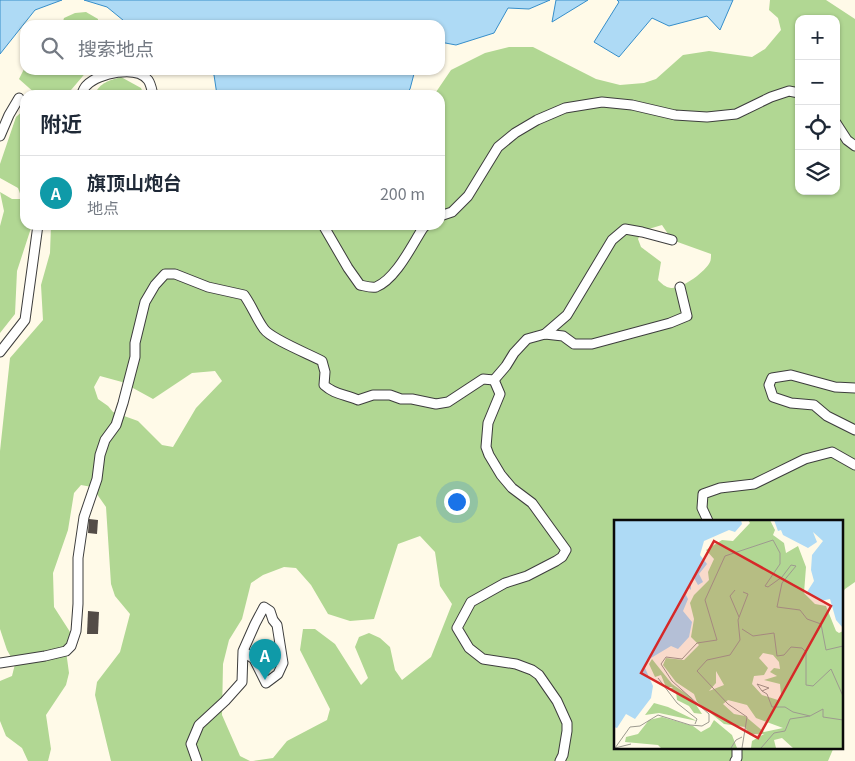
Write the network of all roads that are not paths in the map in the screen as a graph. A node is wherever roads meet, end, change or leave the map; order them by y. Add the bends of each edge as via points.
1 (106, 75) edge
2 (142, 75) edge
3 (84, 90) edge
4 (152, 90) edge
5 (795, 93) edge
6 (19, 98) dead end
7 (840, 129) edge
8 (0, 136) edge
9 (855, 146) edge
10 (445, 214) edge
11 (37, 230) edge
12 (326, 230) edge
13 (422, 230) edge
14 (672, 240) dead end
15 (680, 287) dead end
16 (545, 334) junction
17 (0, 352) edge
18 (494, 380) junction
19 (855, 388) edge
20 (855, 430) edge
21 (855, 465) edge
22 (708, 520) edge
23 (243, 651) junction
24 (0, 663) edge
25 (737, 748) edge
26 (196, 761) edge
27 (560, 761) edge
28 (735, 761) edge

1 - 3 street via 86,85
2 - 4 street via 149,81
5 - 10 street via 771,97 736,114 707,117 675,115 602,102 565,108 522,128 498,147 468,196 452,212
6 - 8 street
7 - 9 street
11 - 17 street via 24,320
12 - 13 street via 360,285 374,288 401,264
14 - 16 street via 625,229 612,240 567,315
15 - 16 street via 687,316 670,323 592,344 574,344 563,336
16 - 18 street via 527,339
18 - 24 street via 483,379 448,402 436,404 390,395 358,400 332,392 324,385 322,361 265,331 244,295 208,287 175,274 165,274 145,302 125,395 116,425 105,440 84,518 78,558 76,631 71,646 66,651 46,656
18 - 27 street via 500,394 488,423 486,447 489,455 501,476 532,503 566,550 556,561 471,602 457,628 468,648 482,659 516,664 539,676 558,701 567,723
19 - 20 street via 835,387 791,375 772,378 769,385 773,397 814,405 827,416
21 - 22 street via 832,452 805,460 754,484 720,488 703,494 702,508
23 - 23 street via 255,624 264,607 270,611 277,625 283,663 278,674 266,683 254,659
23 - 26 street via 242,682 199,725 191,744
25 - 28 street

